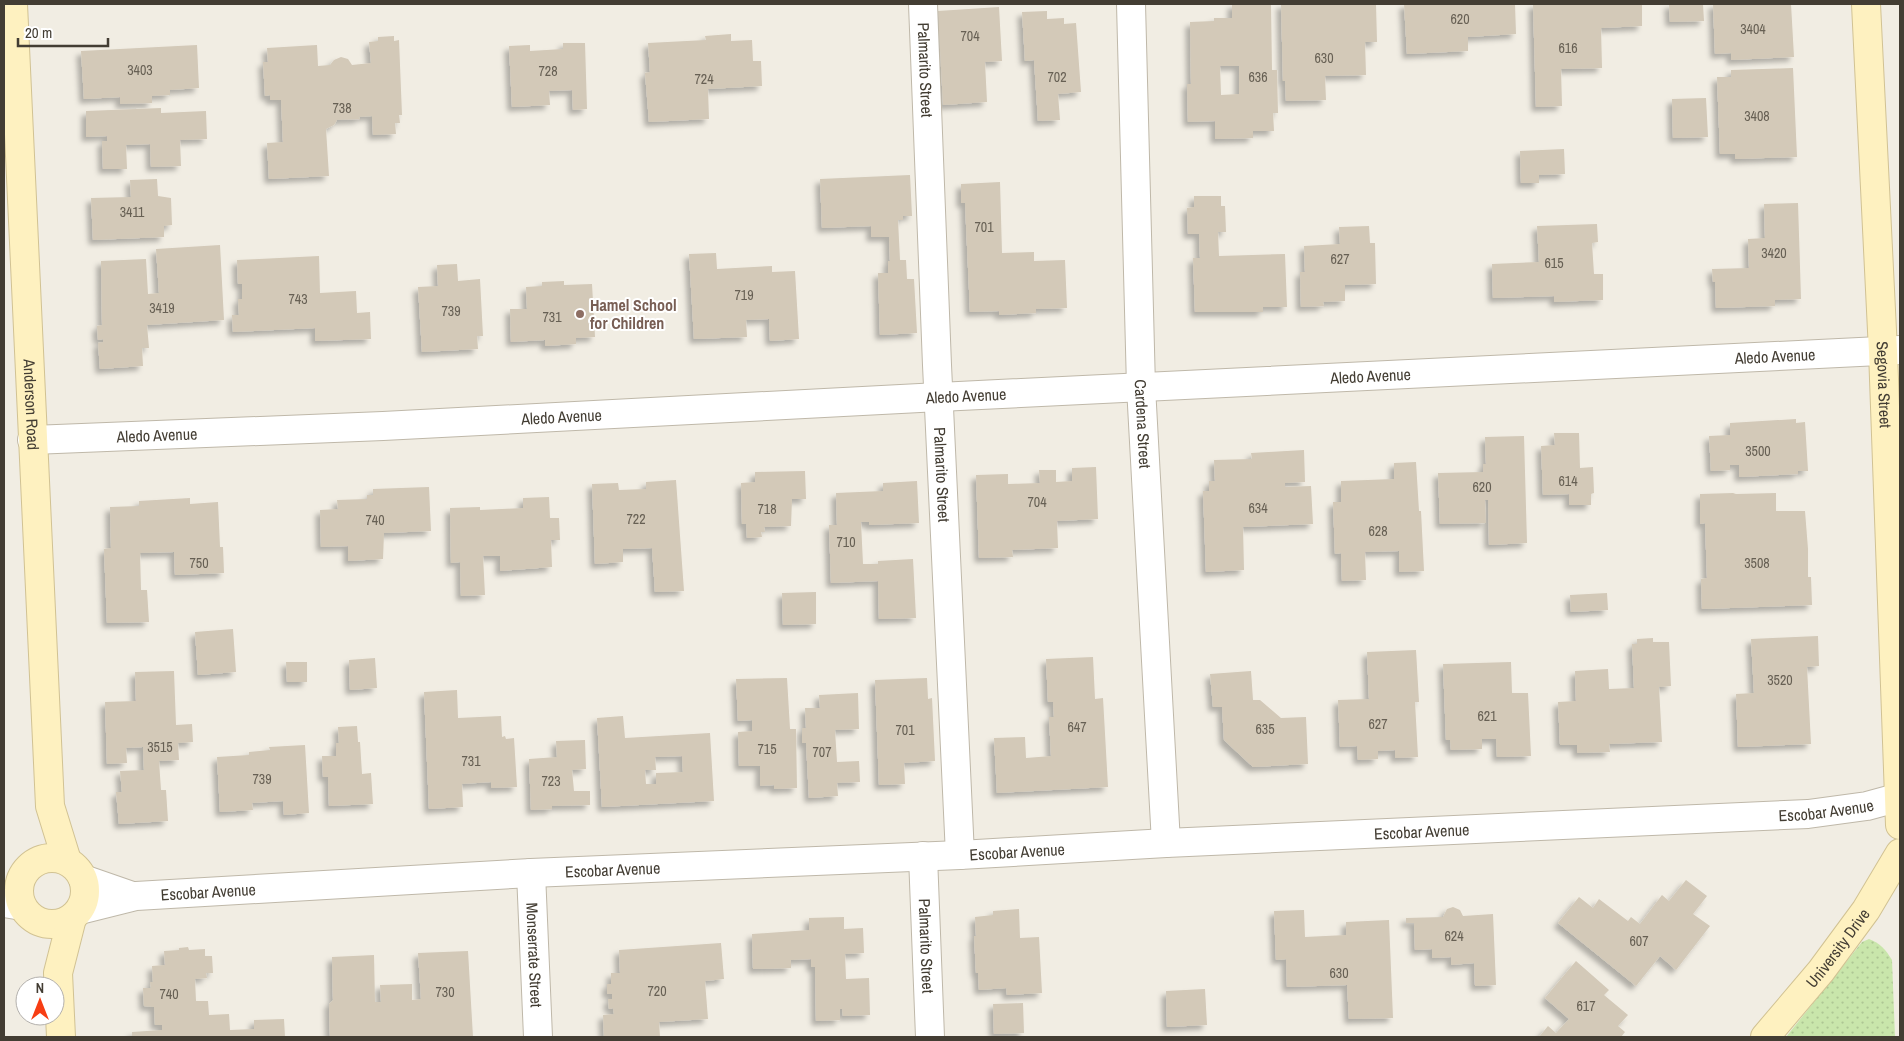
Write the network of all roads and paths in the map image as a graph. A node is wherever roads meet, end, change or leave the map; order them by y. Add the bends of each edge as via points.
1 (13, 4) edge
2 (923, 4) edge
3 (1131, 4) edge
4 (1866, 4) edge
5 (1892, 351) edge
6 (1141, 387) junction
7 (939, 397) junction
8 (32, 440) junction
9 (1900, 798) edge
10 (50, 806) junction
11 (1900, 825) edge
12 (1166, 843) junction
13 (1900, 853) edge
14 (960, 855) junction
15 (923, 856) junction
16 (75, 870) junction
17 (531, 873) junction
18 (20, 895) edge
19 (132, 896) junction
20 (76, 914) junction
21 (58, 973) junction
22 (61, 1037) edge
23 (538, 1037) edge
24 (930, 1037) edge
25 (1765, 1037) edge

1 - 8 street, Anderson Road
2 - 7 street, Palmarito Street
3 - 6 street, Cardena Street
4 - 5 street, Segovia Street
5 - 6 street, Aledo Avenue
5 - 9 street, Segovia Street
6 - 7 street, Aledo Avenue
6 - 12 street, Cardena Street
7 - 8 street, Aledo Avenue via 382,426
7 - 14 street, Palmarito Street
8 - 10 street, Anderson Road
9 - 11 street, Segovia Street
9 - 12 street, Escobar Avenue via 1808,814
10 - 16 street, Anderson Road
10 - 18 street, Anderson Road
12 - 14 street, Escobar Avenue
13 - 25 street, University Drive via 1860,917
14 - 15 street, Escobar Avenue
15 - 17 street, Escobar Avenue
15 - 24 street, Palmarito Street
16 - 18 street via 48,858
16 - 19 street, Escobar Avenue
16 - 20 street via 86,890
17 - 19 street, Escobar Avenue
17 - 23 street, Monserrate Street
18 - 20 street via 49,924 61,924
18 - 21 street
19 - 20 street, Escobar Avenue
20 - 21 street
21 - 22 street

